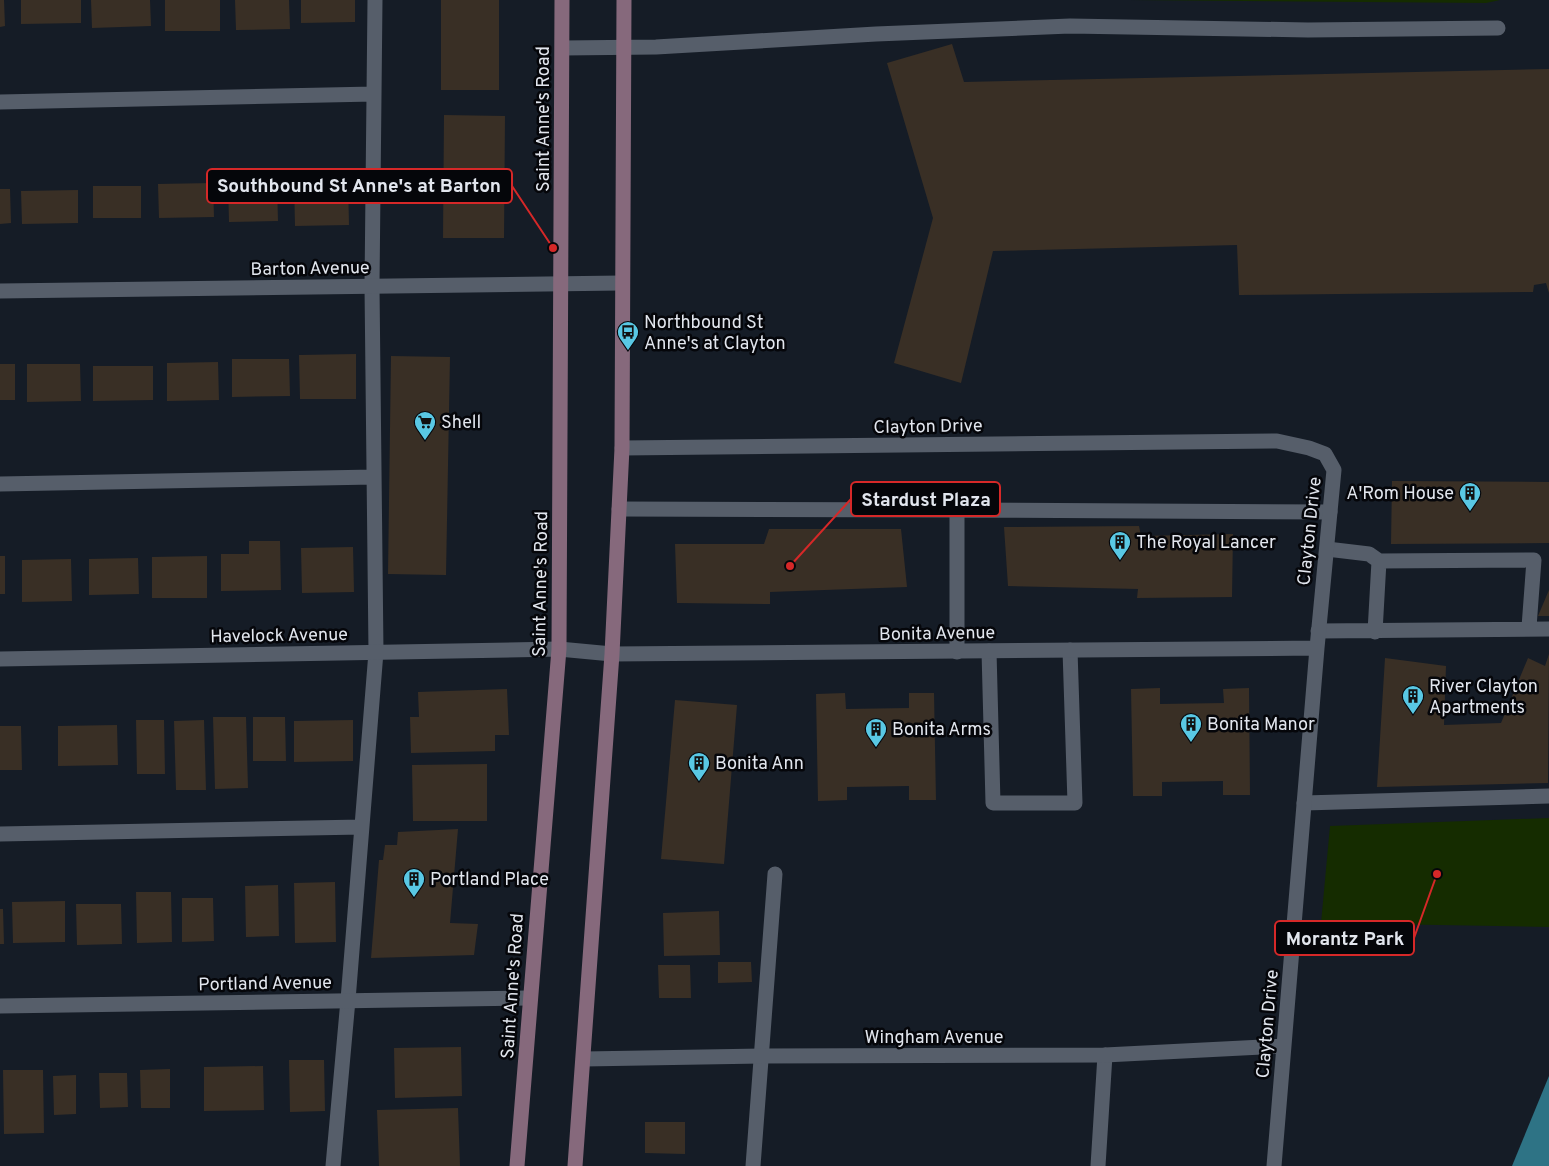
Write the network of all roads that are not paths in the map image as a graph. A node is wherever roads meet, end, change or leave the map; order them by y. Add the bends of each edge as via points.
1 (376, 0) edge
2 (562, 0) edge
3 (624, 0) edge
4 (1498, 28) dead end
5 (563, 48) junction
6 (624, 48) junction
7 (374, 94) junction
8 (0, 102) edge
9 (561, 282) junction
10 (621, 282) junction
11 (372, 286) junction
12 (0, 291) edge
13 (622, 448) junction
14 (374, 477) junction
15 (0, 484) edge
16 (619, 509) junction
17 (957, 510) junction
18 (1330, 512) junction
19 (1327, 549) junction
20 (1379, 561) junction
21 (1529, 628) junction
22 (1549, 628) edge
23 (1318, 631) junction
24 (1375, 632) junction
25 (1317, 648) junction
26 (559, 649) junction
27 (1070, 650) junction
28 (989, 651) junction
29 (376, 652) junction
30 (957, 652) junction
31 (612, 654) junction
32 (0, 659) edge
33 (1549, 796) edge
34 (1304, 803) junction
35 (362, 827) junction
36 (0, 834) edge
37 (775, 874) dead end
38 (530, 998) junction
39 (348, 1000) junction
40 (0, 1006) edge
41 (1284, 1046) junction
42 (1105, 1055) junction
43 (762, 1056) junction
44 (584, 1059) junction
45 (333, 1166) edge
46 (517, 1166) edge
47 (575, 1166) edge
48 (753, 1166) edge
49 (1098, 1166) edge
50 (1274, 1166) edge

1 - 7 street
2 - 5 main road, Saint Anne's Road
3 - 6 main road
4 - 6 street via 1308,30 1070,26
5 - 6 street
5 - 9 main road, Saint Anne's Road
6 - 10 main road
7 - 8 street
7 - 11 street
9 - 10 street, Barton Avenue
9 - 11 street, Barton Avenue
9 - 26 main road, Saint Anne's Road
10 - 13 main road
11 - 12 street, Barton Avenue
11 - 14 street
13 - 16 main road
13 - 18 street, Clayton Drive via 1277,441 1325,454 1334,470
14 - 15 street
14 - 29 street
16 - 17 street
16 - 31 main road
17 - 18 street
17 - 30 street
18 - 19 street, Clayton Drive
19 - 20 street via 1368,554
19 - 23 street, Clayton Drive
20 - 21 street via 1534,560
20 - 24 street
21 - 22 street
21 - 24 street
23 - 24 street
23 - 25 street, Clayton Drive
25 - 27 street, Bonita Avenue
25 - 34 street, Clayton Drive
26 - 29 street, Havelock Avenue
26 - 31 street, Bonita Avenue
26 - 38 main road, Saint Anne's Road
27 - 28 street, Bonita Avenue
27 - 28 street via 1074,803 993,803
28 - 30 street, Bonita Avenue
29 - 32 street, Havelock Avenue
29 - 35 street
30 - 31 street, Bonita Avenue
31 - 44 main road
33 - 34 street
34 - 41 street, Clayton Drive
35 - 36 street
35 - 39 street
37 - 43 street
38 - 39 street, Portland Avenue
38 - 46 main road, Saint Anne's Road
39 - 40 street, Portland Avenue
39 - 45 street
41 - 42 street, Wingham Avenue
41 - 50 street, Clayton Drive
42 - 43 street, Wingham Avenue
42 - 49 street
43 - 44 street, Wingham Avenue
43 - 48 street
44 - 47 main road

